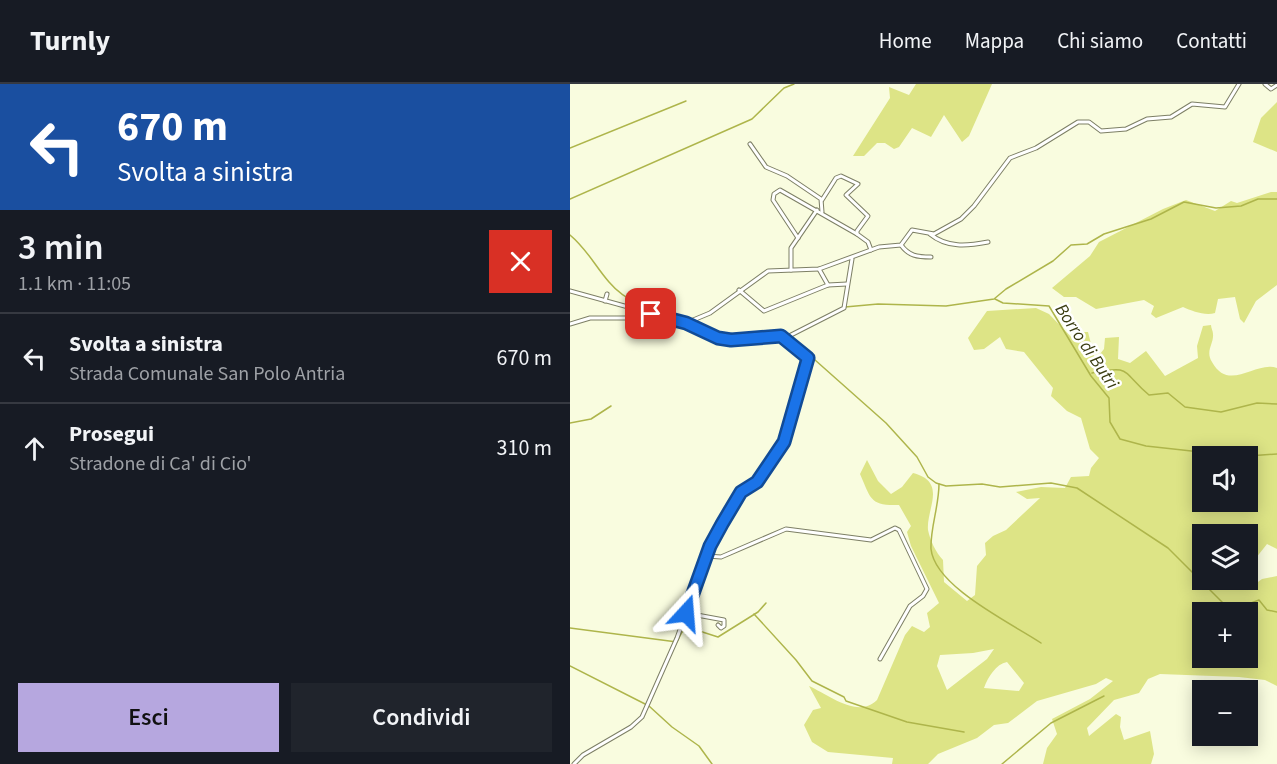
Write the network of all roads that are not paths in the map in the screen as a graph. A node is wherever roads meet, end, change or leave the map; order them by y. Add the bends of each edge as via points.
1 (1239, 84) edge
2 (1265, 84) edge
3 (1277, 85) edge
4 (750, 144) dead end
5 (822, 200) junction
6 (819, 211) junction
7 (928, 233) junction
8 (857, 234) junction
9 (798, 238) junction
10 (988, 242) dead end
11 (901, 245) junction
12 (871, 250) junction
13 (931, 257) dead end
14 (852, 259) junction
15 (819, 269) junction
16 (791, 270) junction
17 (847, 284) junction
18 (828, 285) junction
19 (739, 290) junction
20 (570, 291) edge
21 (607, 294) dead end
22 (605, 301) junction
23 (651, 314) junction
24 (686, 323) junction
25 (570, 324) edge
26 (789, 340) junction
27 (706, 556) junction
28 (686, 613) junction
29 (717, 625) dead end
30 (880, 659) dead end
31 (574, 764) edge

1 - 7 street via 1225,107 1192,104 1170,117 1147,118 1125,129 1101,131 1089,123 1078,122 1036,148 1010,158 968,213 944,230
2 - 3 street via 1271,89
4 - 5 street via 766,167
5 - 6 street
5 - 8 street via 836,178 841,176 858,184 846,195 868,216
6 - 8 street
6 - 9 street
6 - 9 street via 783,190 774,194 773,200
7 - 10 street via 939,242 954,245
7 - 11 street via 912,230
8 - 12 street via 868,242
9 - 16 street via 791,248
11 - 12 street
11 - 13 street via 916,257
12 - 14 street
14 - 15 street
14 - 17 street
15 - 16 street
15 - 18 street
16 - 19 street via 768,271
17 - 18 street
17 - 26 street via 844,308 791,335
18 - 19 street via 764,311
19 - 24 street via 710,313
20 - 22 street
21 - 22 street
22 - 23 street
23 - 24 street
23 - 25 street via 640,318 590,318
24 - 26 street via 718,338 772,336
26 - 27 street via 808,358 784,442 757,482 741,492
27 - 28 street
27 - 30 street via 721,557 786,530 871,540 895,528 927,589 910,606
28 - 29 street via 722,617 724,626
28 - 31 street via 642,717

